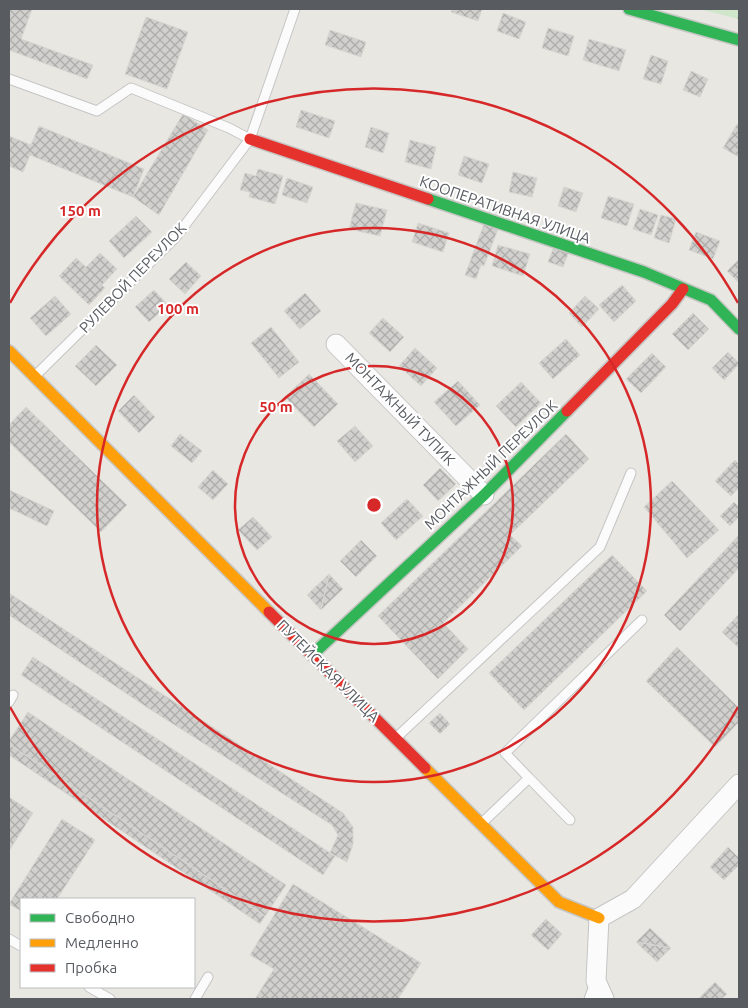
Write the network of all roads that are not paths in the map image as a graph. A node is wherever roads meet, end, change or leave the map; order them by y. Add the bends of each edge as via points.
1 (296, 9) edge
2 (629, 9) edge
3 (739, 40) edge
4 (9, 79) edge
5 (250, 139) junction
6 (683, 289) junction
7 (739, 328) edge
8 (336, 344) dead end
9 (9, 351) edge
10 (35, 377) junction
11 (631, 473) dead end
12 (484, 495) junction
13 (642, 620) dead end
14 (312, 655) junction
15 (396, 738) junction
16 (529, 778) junction
17 (739, 784) edge
18 (570, 820) dead end
19 (481, 823) junction
20 (599, 918) junction
21 (9, 939) edge
22 (20, 945) edge
23 (208, 977) dead end
24 (596, 981) junction
25 (91, 988) edge
26 (110, 999) edge
27 (195, 999) edge
28 (589, 999) edge
29 (604, 999) edge

1 - 5 lane, РУЛЕВОЙ ПЕРЕУЛОК
2 - 3 street
4 - 5 lane via 97,111 131,88
5 - 6 street, КООПЕРАТИВНАЯ УЛИЦА via 644,272
5 - 10 lane, РУЛЕВОЙ ПЕРЕУЛОК via 176,237
6 - 7 street, КООПЕРАТИВНАЯ УЛИЦА via 711,300
6 - 12 street, МОНТАЖНЫЙ ПЕРЕУЛОК
8 - 12 street, МОНТАЖНЫЙ ТУПИК
9 - 10 street, ПУТЕЙСКАЯ УЛИЦА
10 - 14 street, ПУТЕЙСКАЯ УЛИЦА
11 - 15 lane via 600,547
12 - 14 street, МОНТАЖНЫЙ ПЕРЕУЛОК
13 - 16 lane via 505,753
14 - 15 street, ПУТЕЙСКАЯ УЛИЦА
15 - 19 street, ПУТЕЙСКАЯ УЛИЦА
16 - 18 lane
16 - 19 lane
17 - 20 street via 633,899
19 - 20 street, ПУТЕЙСКАЯ УЛИЦА via 559,902
20 - 24 street
21 - 22 lane
23 - 27 lane
24 - 28 lane
24 - 29 street
25 - 26 lane

